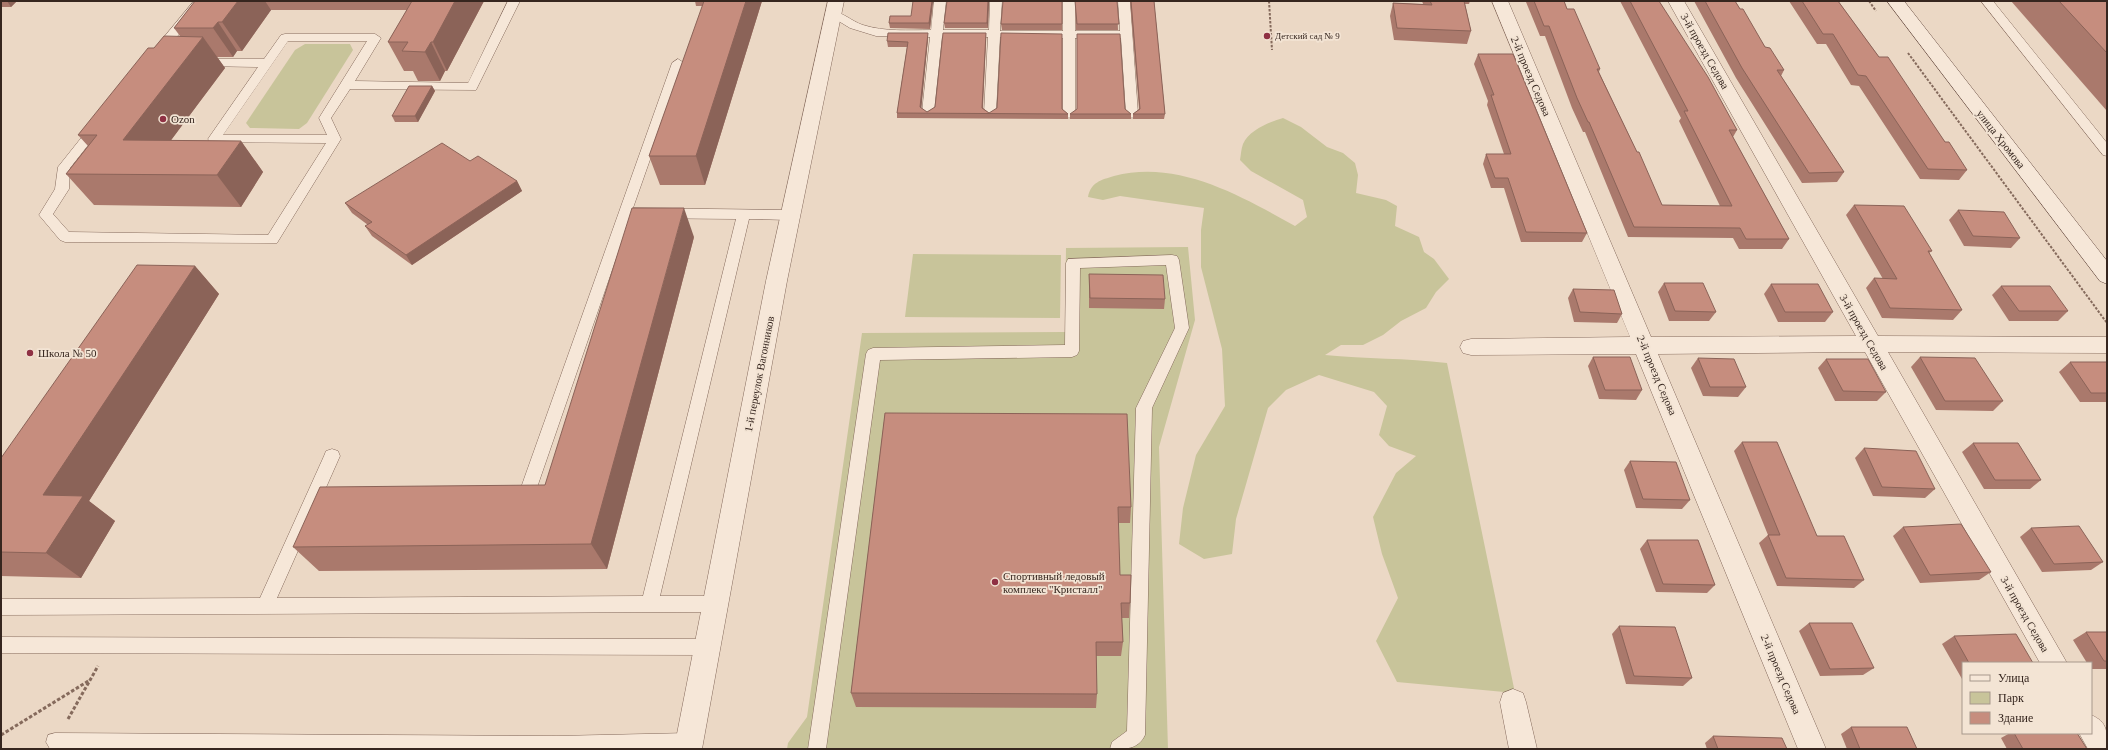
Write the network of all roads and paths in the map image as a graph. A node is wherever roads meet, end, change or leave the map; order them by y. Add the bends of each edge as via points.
1 (200, 1) edge
2 (514, 1) edge
3 (940, 1) edge
4 (996, 1) edge
5 (1069, 1) edge
6 (1124, 1) edge
7 (1270, 1) edge
8 (1500, 1) edge
9 (1676, 1) edge
10 (1869, 1) edge
11 (1895, 1) edge
12 (1987, 1) edge
13 (834, 7) edge
14 (1880, 17) dead end
15 (936, 34) junction
16 (994, 34) junction
17 (1069, 35) junction
18 (1125, 35) junction
19 (1272, 50) dead end
20 (1907, 52) dead end
21 (165, 62) edge
22 (189, 62) edge
23 (267, 63) junction
24 (678, 63) dead end
25 (347, 85) junction
26 (928, 112) edge
27 (990, 113) edge
28 (1070, 114) edge
29 (1132, 114) edge
30 (104, 117) edge
31 (335, 139) junction
32 (2107, 152) edge
33 (625, 213) junction
34 (744, 214) junction
35 (790, 215) junction
36 (2107, 276) edge
37 (2107, 323) edge
38 (1870, 344) junction
39 (1644, 345) junction
40 (2107, 345) edge
41 (1471, 347) dead end
42 (332, 456) dead end
43 (508, 502) edge
44 (650, 604) junction
45 (714, 604) junction
46 (264, 606) junction
47 (1, 607) edge
48 (1, 645) edge
49 (109, 646) junction
50 (706, 647) junction
51 (2053, 662) edge
52 (90, 680) junction
53 (1513, 702) dead end
54 (2092, 730) edge
55 (1, 735) edge
56 (55, 742) joint
57 (689, 746) edge
58 (556, 747) edge
59 (817, 749) edge
60 (1119, 749) edge
61 (1523, 749) edge
62 (1812, 749) edge
63 (2103, 749) edge

1 - 21 lane via 150,62
2 - 25 lane via 472,87
3 - 15 lane
4 - 16 lane
5 - 17 lane
6 - 18 lane
7 - 19 path
8 - 39 street, 2-й проезд Седова
9 - 38 street, 3-й проезд Седова
10 - 14 path
11 - 36 street, улица Хромова
12 - 32 lane
13 - 15 lane via 854,26 876,33
13 - 35 street, 1-й переулок Вагонников
15 - 16 lane
15 - 26 lane
16 - 17 lane
16 - 27 lane
17 - 18 lane
17 - 28 lane
18 - 29 lane
20 - 37 path
22 - 23 lane
23 - 25 lane via 285,37 375,38
23 - 31 lane via 214,139
24 - 33 lane
25 - 31 lane via 325,118
30 - 31 lane via 64,167 62,189 46,215 65,237 272,240
33 - 34 lane
33 - 43 lane via 524,502
34 - 35 lane
34 - 44 lane
35 - 45 street, 1-й переулок Вагонников
38 - 39 street
38 - 40 street
38 - 51 street, 3-й проезд Седова
39 - 41 street
39 - 62 street, 2-й проезд Седова
42 - 46 lane via 321,499
44 - 45 lane
44 - 46 lane
45 - 50 street, 1-й переулок Вагонников
46 - 47 lane
48 - 49 lane
49 - 50 lane
49 - 52 path
50 - 57 street, 1-й переулок Вагонников
52 - 55 path
52 - 56 path
53 - 61 street
54 - 63 street
56 - 58 lane
57 - 58 lane
59 - 60 lane via 873,354 1072,351 1073,263 1172,260 1182,328 1144,408 1136,735

